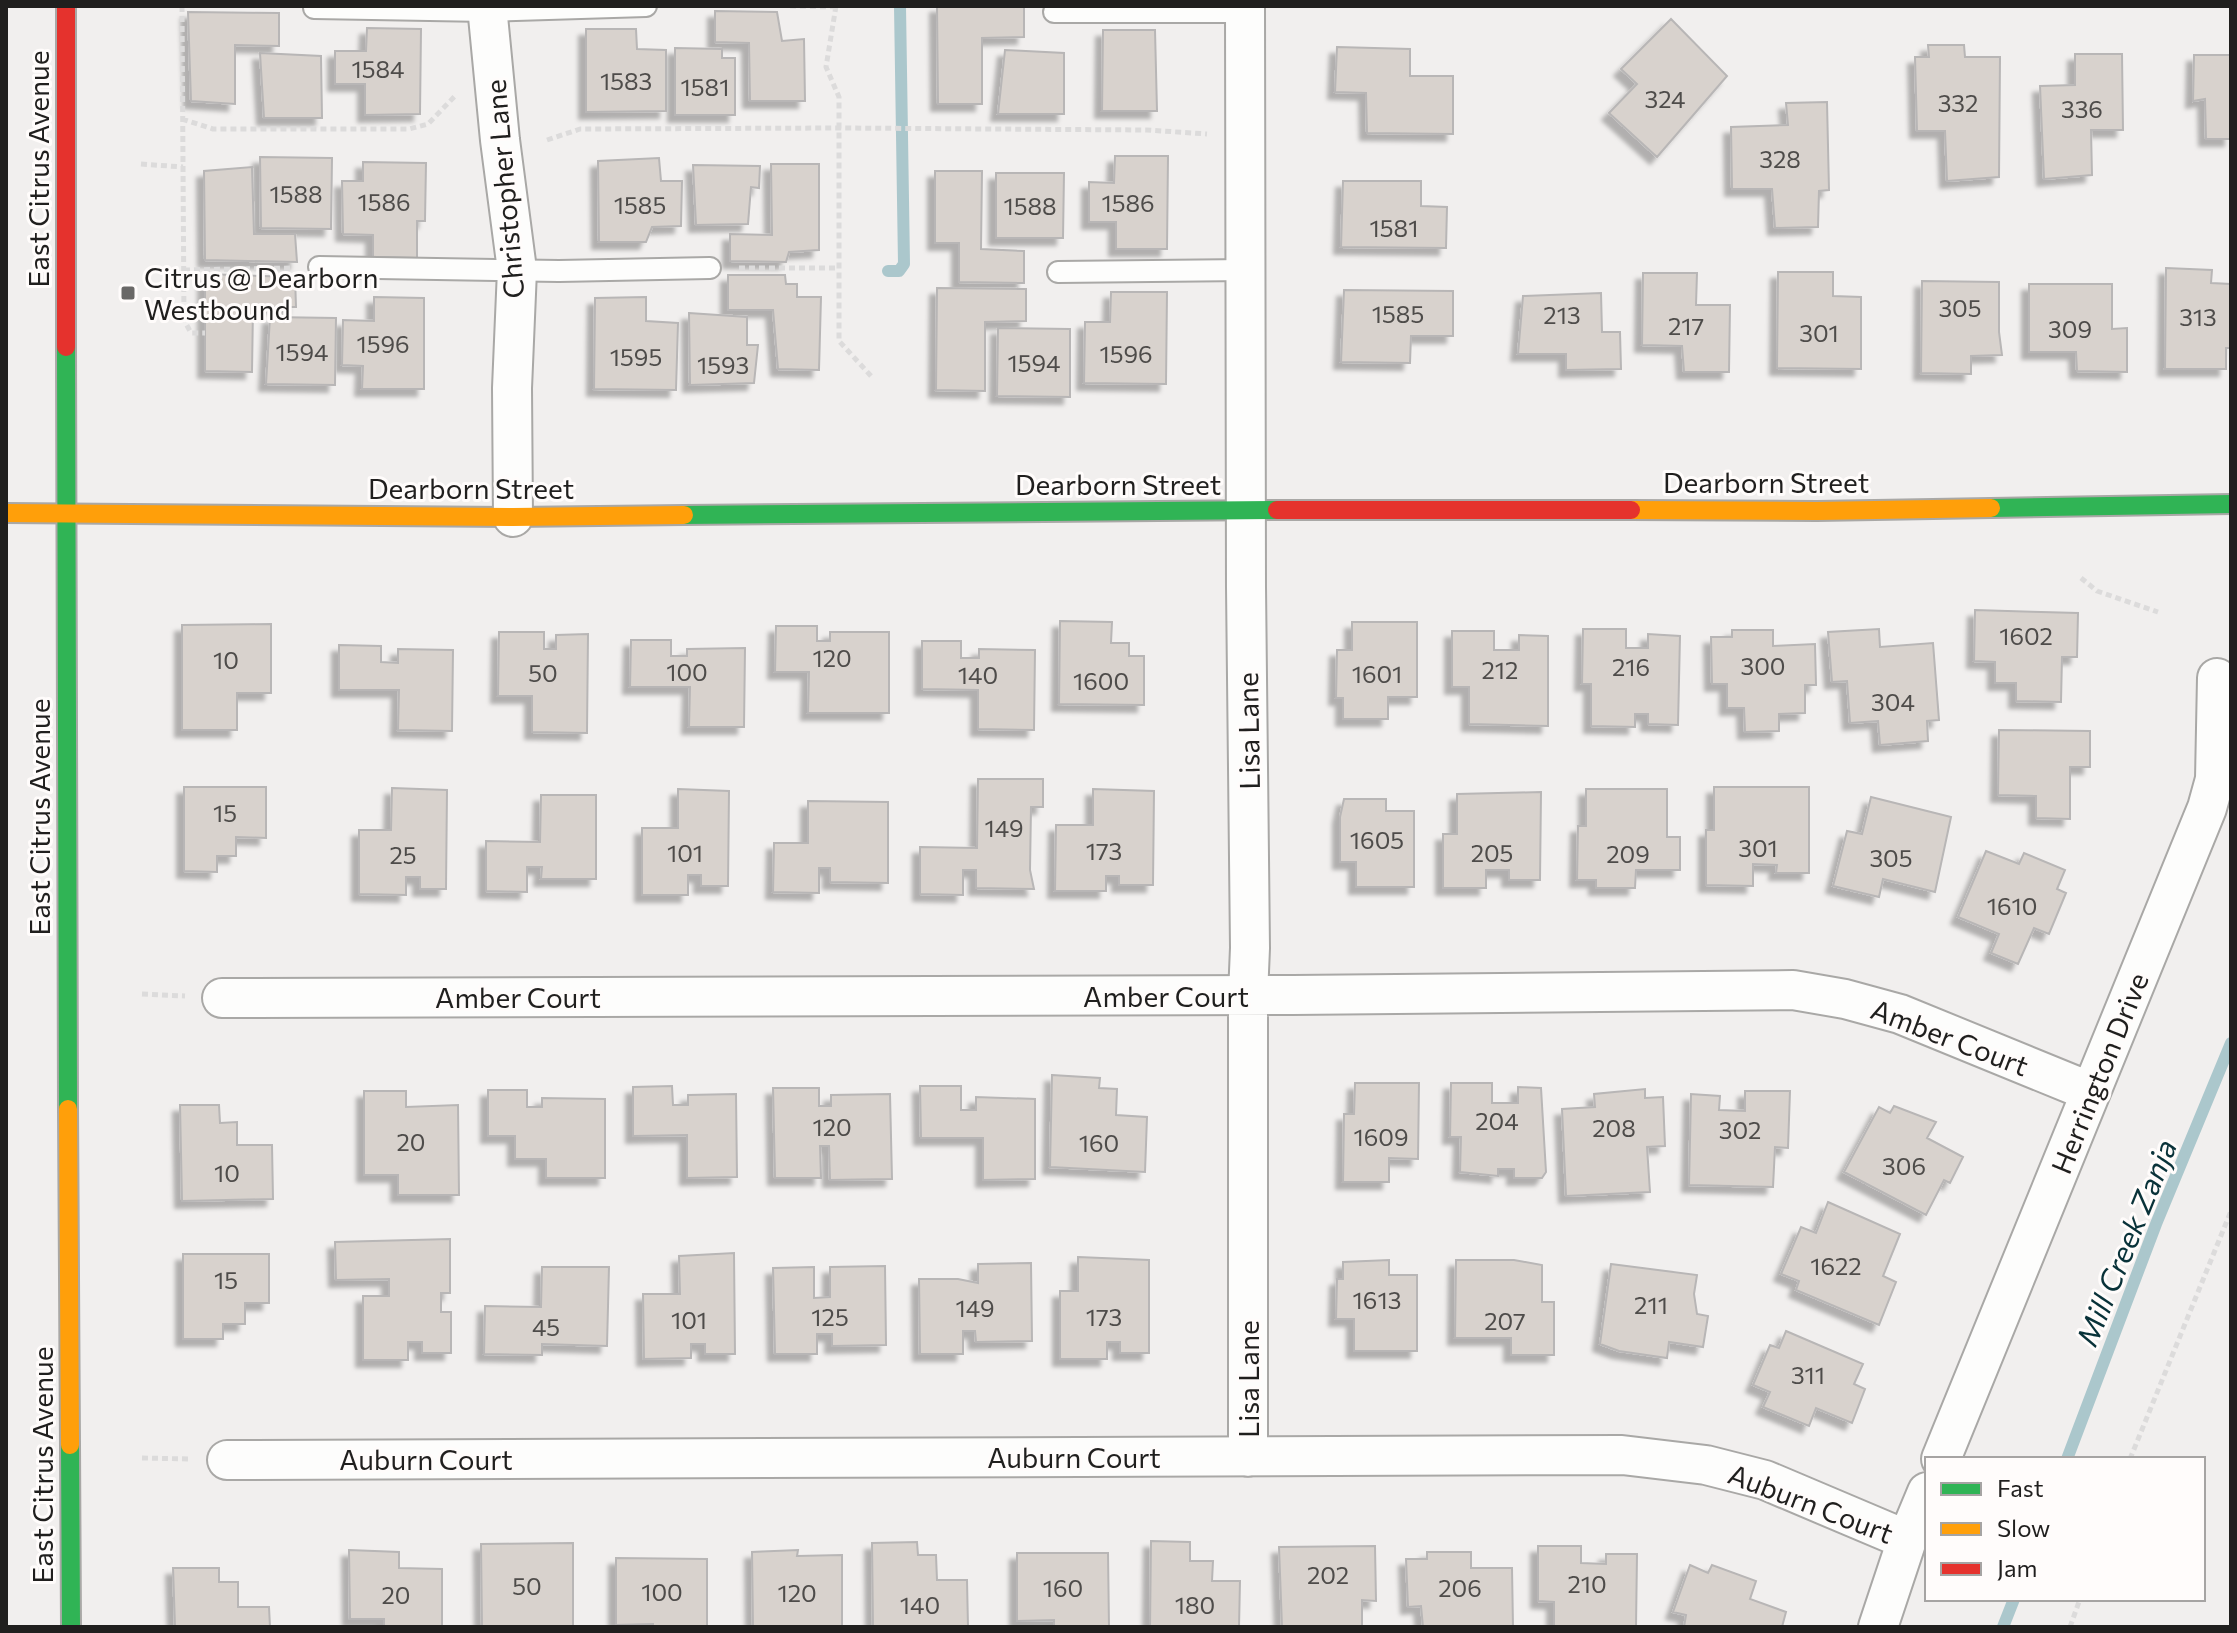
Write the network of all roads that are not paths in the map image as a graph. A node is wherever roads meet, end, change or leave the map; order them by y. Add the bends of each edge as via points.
1 (66, 6) edge
2 (646, 6) edge
3 (314, 8) dead end
4 (487, 8) edge
5 (1245, 9) edge
6 (1054, 12) dead end
7 (319, 267) road end
8 (710, 268) road end
9 (517, 270) junction
10 (1246, 270) junction
11 (1058, 272) dead end
12 (2231, 504) edge
13 (1246, 511) junction
14 (67, 512) junction
15 (6, 513) edge
16 (513, 517) junction
17 (2217, 678) dead end
18 (1248, 995) junction
19 (222, 998) dead end
20 (2091, 1092) junction
21 (1248, 1457) junction
22 (1942, 1457) edge
23 (227, 1460) road end
24 (1925, 1497) edge
25 (1907, 1540) junction
26 (71, 1627) edge
27 (1878, 1627) edge

1 - 14 street, East Citrus Avenue
2 - 4 lane
3 - 4 lane
4 - 9 street, Christopher Lane
5 - 6 lane
5 - 10 street, Lisa Lane
7 - 9 lane
8 - 9 lane
9 - 16 street, Christopher Lane
10 - 11 lane
10 - 13 street, Lisa Lane
12 - 13 street, Dearborn Street via 1817,511
13 - 16 street, Dearborn Street
13 - 18 street, Lisa Lane
14 - 15 street, Dearborn Street
14 - 16 street, Dearborn Street
14 - 26 street, East Citrus Avenue
17 - 20 street, Herrington Drive via 2215,779 2207,808
18 - 19 street, Amber Court
18 - 20 street, Amber Court via 1793,990 1900,1014
18 - 21 street, Lisa Lane
20 - 22 street, Herrington Drive
21 - 23 street, Auburn Court
21 - 25 street, Auburn Court via 1622,1455 1706,1465 1765,1480
24 - 25 street
25 - 27 street

